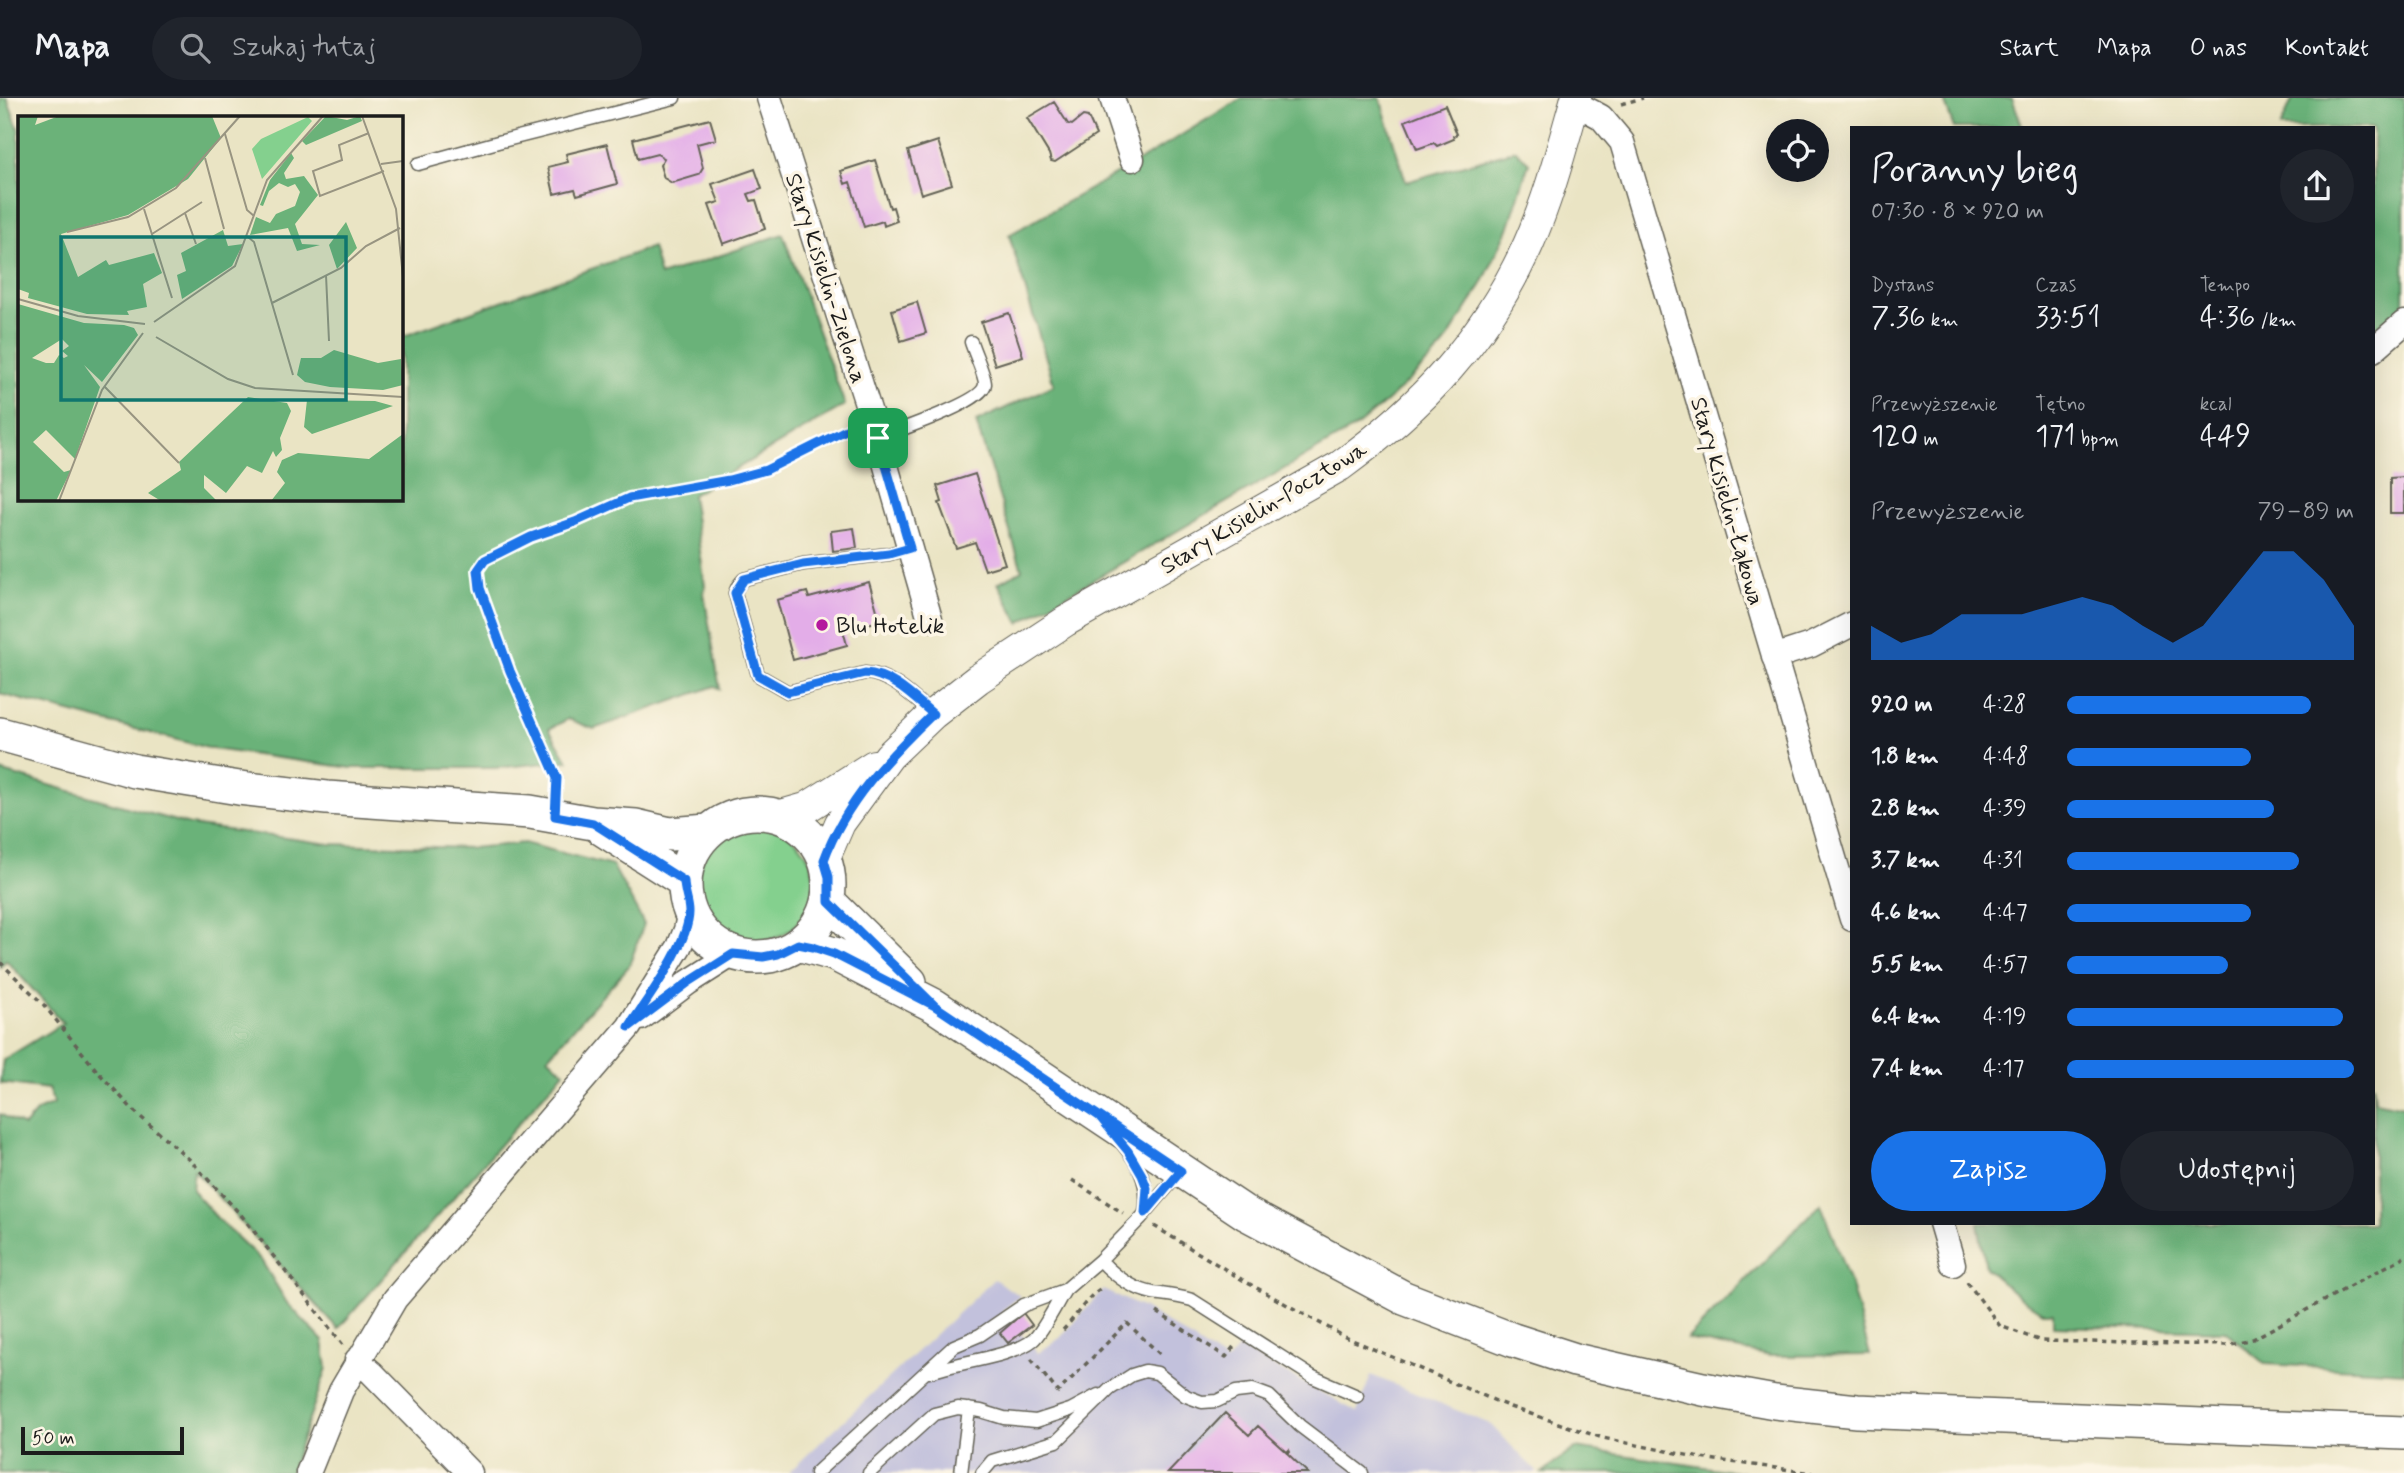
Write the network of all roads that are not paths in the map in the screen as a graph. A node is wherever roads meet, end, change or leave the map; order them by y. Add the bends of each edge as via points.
1 (674, 98) edge
2 (769, 98) edge
3 (1112, 98) edge
4 (1576, 101) edge
5 (1132, 159) dead end
6 (418, 164) dead end
7 (2404, 323) edge
8 (971, 342) dead end
9 (2375, 348) edge
10 (875, 428) junction
11 (910, 548) junction
12 (930, 620) dead end
13 (1850, 625) edge
14 (1774, 657) junction
15 (933, 714) junction
16 (0, 734) edge
17 (889, 756) junction
18 (778, 816) junction
19 (593, 823) junction
20 (708, 831) junction
21 (824, 860) junction
22 (687, 896) junction
23 (829, 902) junction
24 (1850, 912) edge
25 (798, 944) junction
26 (733, 954) junction
27 (935, 1006) junction
28 (629, 1027) junction
29 (1099, 1116) junction
30 (1181, 1171) junction
31 (1141, 1217) junction
32 (1942, 1225) edge
33 (1100, 1260) junction
34 (1953, 1264) road end
35 (1065, 1290) junction
36 (357, 1360) junction
37 (923, 1374) junction
38 (1110, 1389) junction
39 (1357, 1396) dead end
40 (969, 1409) junction
41 (2404, 1433) edge
42 (308, 1473) edge
43 (470, 1473) edge
44 (816, 1473) edge
45 (869, 1473) edge
46 (961, 1473) edge
47 (982, 1473) edge
48 (1362, 1473) edge

1 - 6 lane
2 - 10 street, Stary Kisielin-Zielona
3 - 5 street
4 - 14 street, Stary Kisielin-Łąkowa via 1601,117 1622,142
4 - 15 street, Stary Kisielin-Pocztowa via 1528,244 1502,296 1468,345 1410,410 1340,466 1066,621
7 - 9 street
8 - 10 lane via 985,384 981,393 963,404
10 - 11 street, Stary Kisielin-Zielona
11 - 12 street, Stary Kisielin-Zielona
11 - 15 lane via 803,564 744,579 735,593 758,675 788,692 876,673
13 - 14 street
14 - 24 street, Stary Kisielin-Łąkowa
15 - 17 street, Stary Kisielin-Pocztowa
16 - 19 main road via 135,771 239,788 530,812
17 - 18 street, Stary Kisielin-Pocztowa via 806,807
17 - 21 street, Stary Kisielin-Pocztowa via 840,823
18 - 20 main road via 742,814
18 - 21 main road via 806,833
19 - 20 main road via 670,834
19 - 22 main road
20 - 22 main road via 689,856
21 - 23 main road
22 - 26 main road via 695,925 708,940
22 - 28 street via 686,930 679,947
23 - 25 main road via 814,931
23 - 27 main road
25 - 26 main road via 763,957
25 - 27 main road via 834,954
26 - 28 street
27 - 29 main road
28 - 36 street via 395,1299
29 - 30 main road
29 - 31 lane via 1142,1175 1147,1188
30 - 31 lane
30 - 41 main road via 1247,1214 1404,1298 1513,1340 1632,1374 1775,1402 1857,1411
31 - 33 lane
32 - 34 street
33 - 35 lane
33 - 39 lane via 1131,1286 1192,1300 1313,1377
35 - 37 lane via 1024,1305 980,1335 954,1346
35 - 37 lane via 1035,1339 1007,1353
36 - 42 street
36 - 43 street
37 - 44 lane
38 - 40 lane via 1070,1410 1036,1420
38 - 47 lane via 1058,1441 992,1461
38 - 48 lane via 1145,1371 1202,1402 1236,1392 1269,1396
40 - 45 lane via 934,1414
40 - 46 lane

